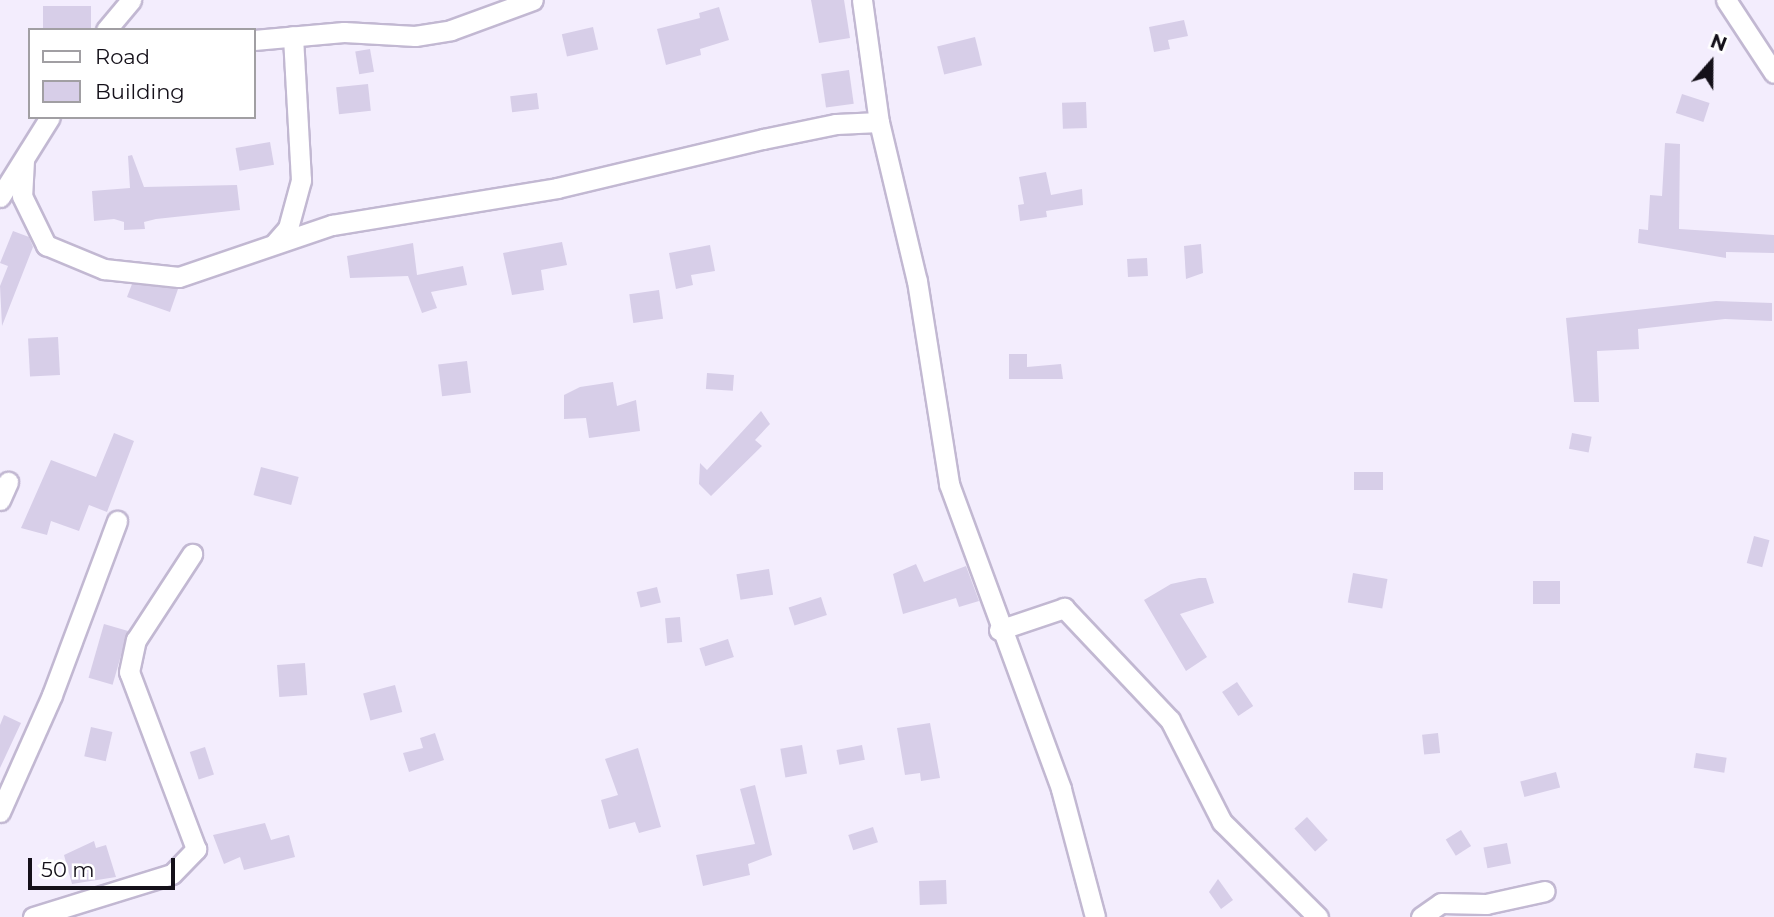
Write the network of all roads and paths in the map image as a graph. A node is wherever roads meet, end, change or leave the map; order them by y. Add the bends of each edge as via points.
1 (131, 0) edge
2 (533, 0) edge
3 (862, 0) edge
4 (1726, 0) edge
5 (508, 3) edge
6 (108, 28) edge
7 (293, 36) junction
8 (256, 40) edge
9 (1774, 73) edge
10 (49, 119) edge
11 (879, 122) junction
12 (24, 160) junction
13 (0, 197) edge
14 (275, 243) junction
15 (8, 482) dead end
16 (0, 500) edge
17 (117, 521) dead end
18 (192, 554) dead end
19 (999, 630) junction
20 (0, 812) edge
21 (1545, 891) dead end
22 (33, 917) edge
23 (1095, 917) edge
24 (1318, 917) edge
25 (1421, 917) edge

1 - 6 street
2 - 5 street
3 - 11 street
4 - 9 street
5 - 7 street via 451,30 415,36 344,32
7 - 8 street
7 - 14 street via 301,180 288,229
10 - 12 street
11 - 14 street via 836,124 557,188 332,225
11 - 19 street via 917,281 950,484 983,569
12 - 13 street
12 - 14 street via 22,196 46,245 104,269 179,277
15 - 16 street
17 - 20 street via 52,695
18 - 22 street via 136,640 129,673 196,849 172,874
19 - 23 street via 1061,789
19 - 24 street via 1065,608 1102,642 1170,720 1222,822
21 - 25 street via 1486,904 1441,903

